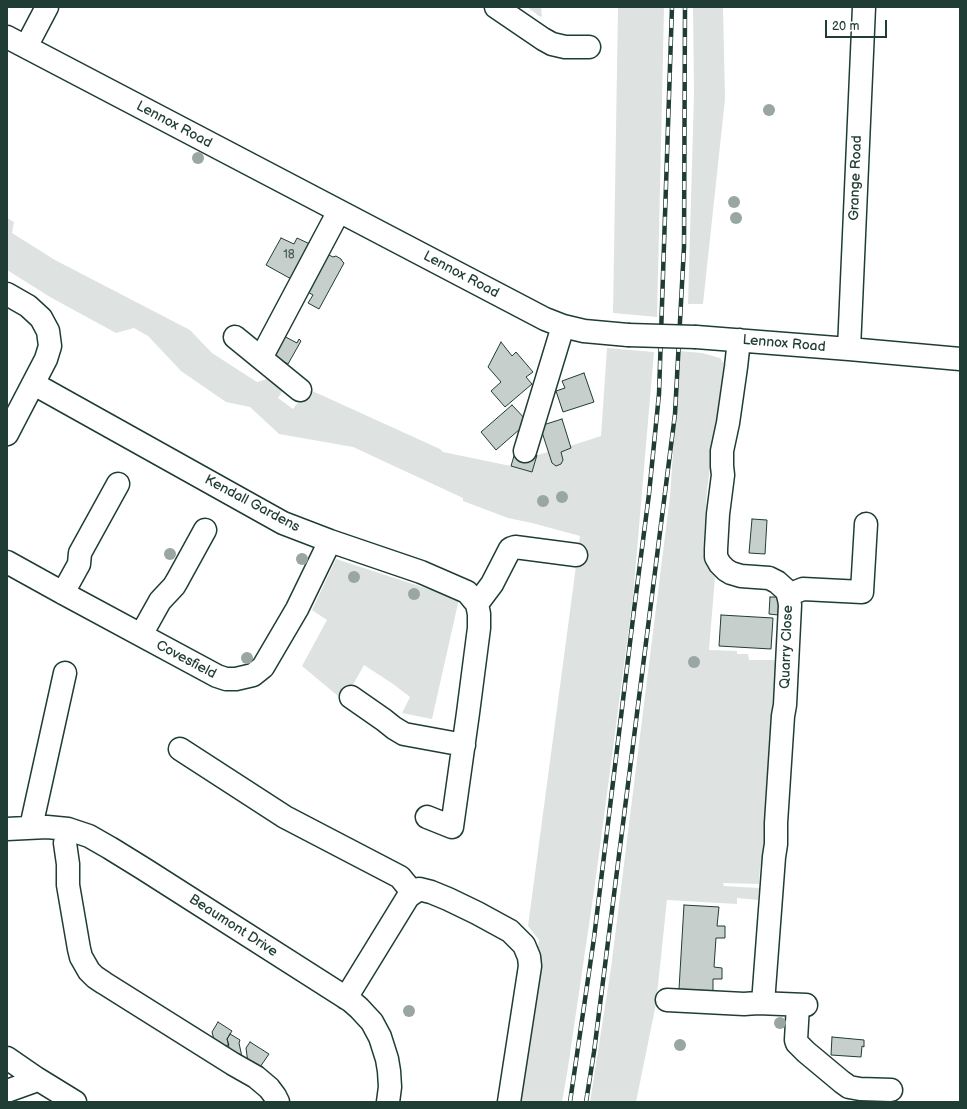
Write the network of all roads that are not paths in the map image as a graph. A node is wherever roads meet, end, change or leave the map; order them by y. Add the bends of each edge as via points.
1 (47, 7) edge
2 (496, 7) edge
3 (864, 7) edge
4 (7, 37) edge
5 (26, 47) junction
6 (589, 47) dead end
7 (339, 212) junction
8 (7, 294) edge
9 (563, 326) junction
10 (235, 337) dead end
11 (739, 340) junction
12 (849, 349) junction
13 (261, 358) junction
14 (960, 359) edge
15 (34, 384) junction
16 (300, 390) dead end
17 (7, 434) edge
18 (525, 451) dead end
19 (118, 484) dead end
20 (866, 524) dead end
21 (205, 530) dead end
22 (330, 541) junction
23 (576, 555) dead end
24 (7, 562) edge
25 (63, 593) junction
26 (788, 595) junction
27 (477, 604) junction
28 (141, 635) junction
29 (66, 673) dead end
30 (351, 697) dead end
31 (464, 745) junction
32 (180, 749) dead end
33 (427, 817) dead end
34 (31, 827) junction
35 (7, 829) edge
36 (68, 829) junction
37 (413, 892) junction
38 (346, 998) junction
39 (667, 1000) dead end
40 (763, 1004) junction
41 (7, 1058) edge
42 (36, 1078) junction
43 (890, 1090) dead end
44 (7, 1091) edge
45 (75, 1102) edge
46 (278, 1102) edge
47 (388, 1102) edge
48 (509, 1102) edge

1 - 5 street
2 - 6 street via 552,44
3 - 12 street, Grange Road
4 - 5 street, Lennox Road
5 - 7 street, Lennox Road
7 - 9 street, Lennox Road
7 - 13 street
8 - 15 street via 36,312 50,335 48,356
9 - 11 street, Lennox Road, bridge via 584,331 628,335
9 - 18 street
10 - 13 street
11 - 12 street, Lennox Road
11 - 26 street, Quarry Close via 728,424 723,443 716,557 731,573 769,578 781,585
12 - 14 street, Lennox Road
13 - 16 street
15 - 17 street
15 - 22 street, Kendall Gardens via 283,523
19 - 25 street via 80,552 79,564
20 - 26 street via 862,592 803,589
21 - 28 street via 174,586 160,601
22 - 27 street, Kendall Gardens via 421,572 467,592
22 - 28 street, Covesfield via 297,609 263,668 253,675 236,680 221,678
23 - 27 street via 512,548 492,584
24 - 25 street, Covesfield
25 - 28 street, Covesfield
26 - 40 street, Quarry Close via 790,610 785,705
27 - 31 street via 479,628
29 - 34 street
30 - 31 street via 404,734
31 - 33 street via 452,827
32 - 37 street via 285,817 396,874
34 - 35 street, Beaumont Drive
34 - 36 street, Beaumont Drive
36 - 38 street, Beaumont Drive via 89,836 110,848
36 - 46 street via 65,843 68,885 79,949 89,971 104,983 256,1077 269,1088
37 - 38 street
37 - 48 street via 427,890 477,913 514,934 526,948 530,966
38 - 47 street, Beaumont Drive via 364,1013 380,1037 389,1071
39 - 40 street
40 - 43 street via 802,1005 796,1042 806,1052 847,1086
41 - 42 street
42 - 44 street via 32,1082
42 - 45 street

